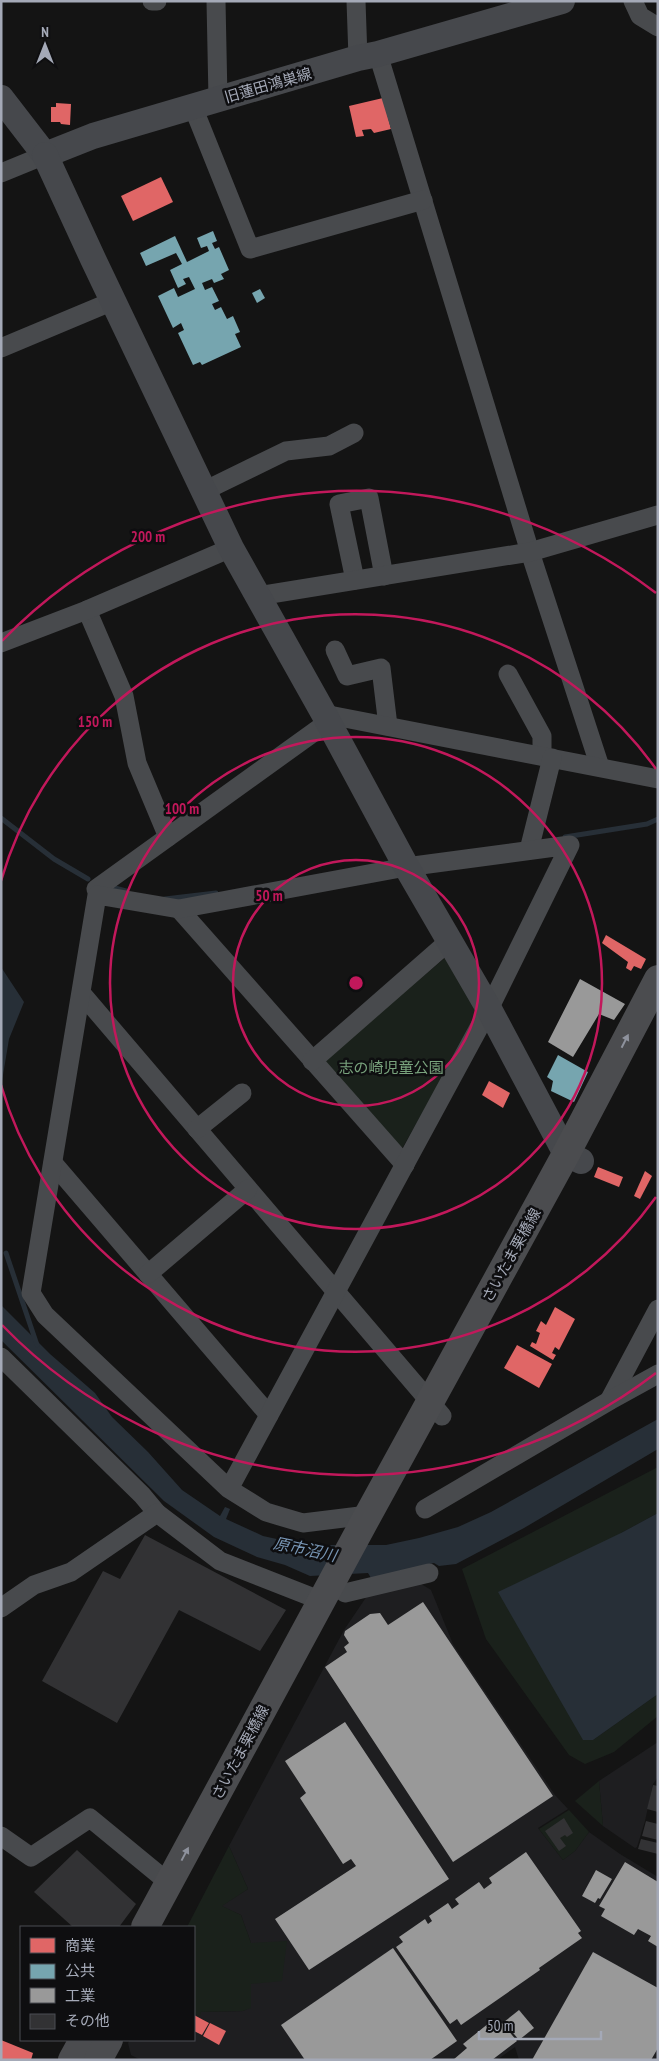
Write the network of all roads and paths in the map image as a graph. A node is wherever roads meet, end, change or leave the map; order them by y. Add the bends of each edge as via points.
1 (152, 1) edge
2 (157, 1) edge
3 (216, 1) edge
4 (356, 1) edge
5 (562, 1) edge
6 (633, 1) edge
7 (658, 27) edge
8 (368, 56) junction
9 (1, 98) edge
10 (218, 100) junction
11 (193, 106) junction
12 (45, 154) junction
13 (1, 173) edge
14 (423, 200) junction
15 (113, 301) junction
16 (1, 348) edge
17 (354, 433) dead end
18 (204, 491) junction
19 (658, 515) edge
20 (231, 548) junction
21 (530, 552) junction
22 (384, 576) junction
23 (355, 580) junction
24 (258, 596) junction
25 (87, 610) junction
26 (1, 642) edge
27 (336, 650) dead end
28 (508, 674) dead end
29 (326, 718) junction
30 (388, 726) junction
31 (547, 757) junction
32 (600, 767) junction
33 (658, 779) edge
34 (168, 837) junction
35 (530, 845) junction
36 (404, 864) junction
37 (96, 889) dead end
38 (179, 910) junction
39 (448, 942) junction
40 (658, 979) edge
41 (82, 994) junction
42 (489, 1009) junction
43 (658, 1018) edge
44 (312, 1061) junction
45 (242, 1093) dead end
46 (197, 1129) junction
47 (574, 1158) junction
48 (53, 1163) junction
49 (405, 1164) junction
50 (248, 1189) junction
51 (148, 1274) junction
52 (336, 1292) junction
53 (658, 1309) edge
54 (1, 1357) edge
55 (658, 1374) edge
56 (609, 1400) junction
57 (436, 1409) junction
58 (269, 1415) junction
59 (229, 1489) junction
60 (425, 1509) dead end
61 (157, 1513) junction
62 (369, 1525) junction
63 (429, 1573) dead end
64 (338, 1588) junction
65 (1, 1608) edge
66 (1, 1836) edge
67 (169, 1883) junction
68 (146, 1926) edge
69 (167, 1926) edge

1 - 2 street
3 - 10 street
4 - 8 street
5 - 8 street, 旧蓮田鴻巣線
6 - 7 street via 640,16
8 - 10 street, 旧蓮田鴻巣線
8 - 14 street
9 - 12 street
10 - 11 street, 旧蓮田鴻巣線
11 - 12 street, 旧蓮田鴻巣線
11 - 14 street via 250,249
12 - 13 street
12 - 15 street
14 - 21 street
15 - 16 street
15 - 18 street
17 - 18 street via 329,446 286,451
18 - 20 street
19 - 21 street
20 - 24 street
20 - 25 street
21 - 22 street
21 - 32 street
22 - 23 street
22 - 23 street via 369,498 339,504
23 - 24 street
24 - 29 street
25 - 26 street
25 - 34 street via 124,696 137,763
27 - 30 street via 347,676 381,668
28 - 31 street via 542,736
29 - 30 street
29 - 34 street
29 - 36 street
30 - 31 street
31 - 32 street
31 - 35 street
32 - 33 street
34 - 37 street
35 - 36 street
35 - 42 street via 570,844
36 - 38 street
36 - 39 street
38 - 41 street via 97,895
38 - 44 street
39 - 42 street
39 - 44 street
47 -> 40 main road, さいたま栗橋線
41 - 46 street
41 - 48 street
42 - 47 street
42 - 49 street
43 - 47 main road, さいたま栗橋線
44 - 49 street
45 - 46 street
46 - 50 street
47 - 57 main road, さいたま栗橋線
48 - 51 street
48 - 59 street via 31,1293 44,1315
49 - 52 street
50 - 51 street
50 - 52 street
51 - 58 street
52 - 57 street
52 - 58 street
53 - 56 street
54 - 61 street
55 - 56 street
56 - 60 street
57 - 62 main road, さいたま栗橋線
58 - 59 street
59 - 62 street via 266,1512 303,1523
61 - 64 street via 220,1561
61 - 65 street via 71,1572 34,1585
62 - 64 main road, さいたま栗橋線
63 - 64 street
67 -> 64 main road, さいたま栗橋線
64 - 69 main road, さいたま栗橋線
66 - 67 street via 31,1857 90,1818
67 - 68 main road, さいたま栗橋線

